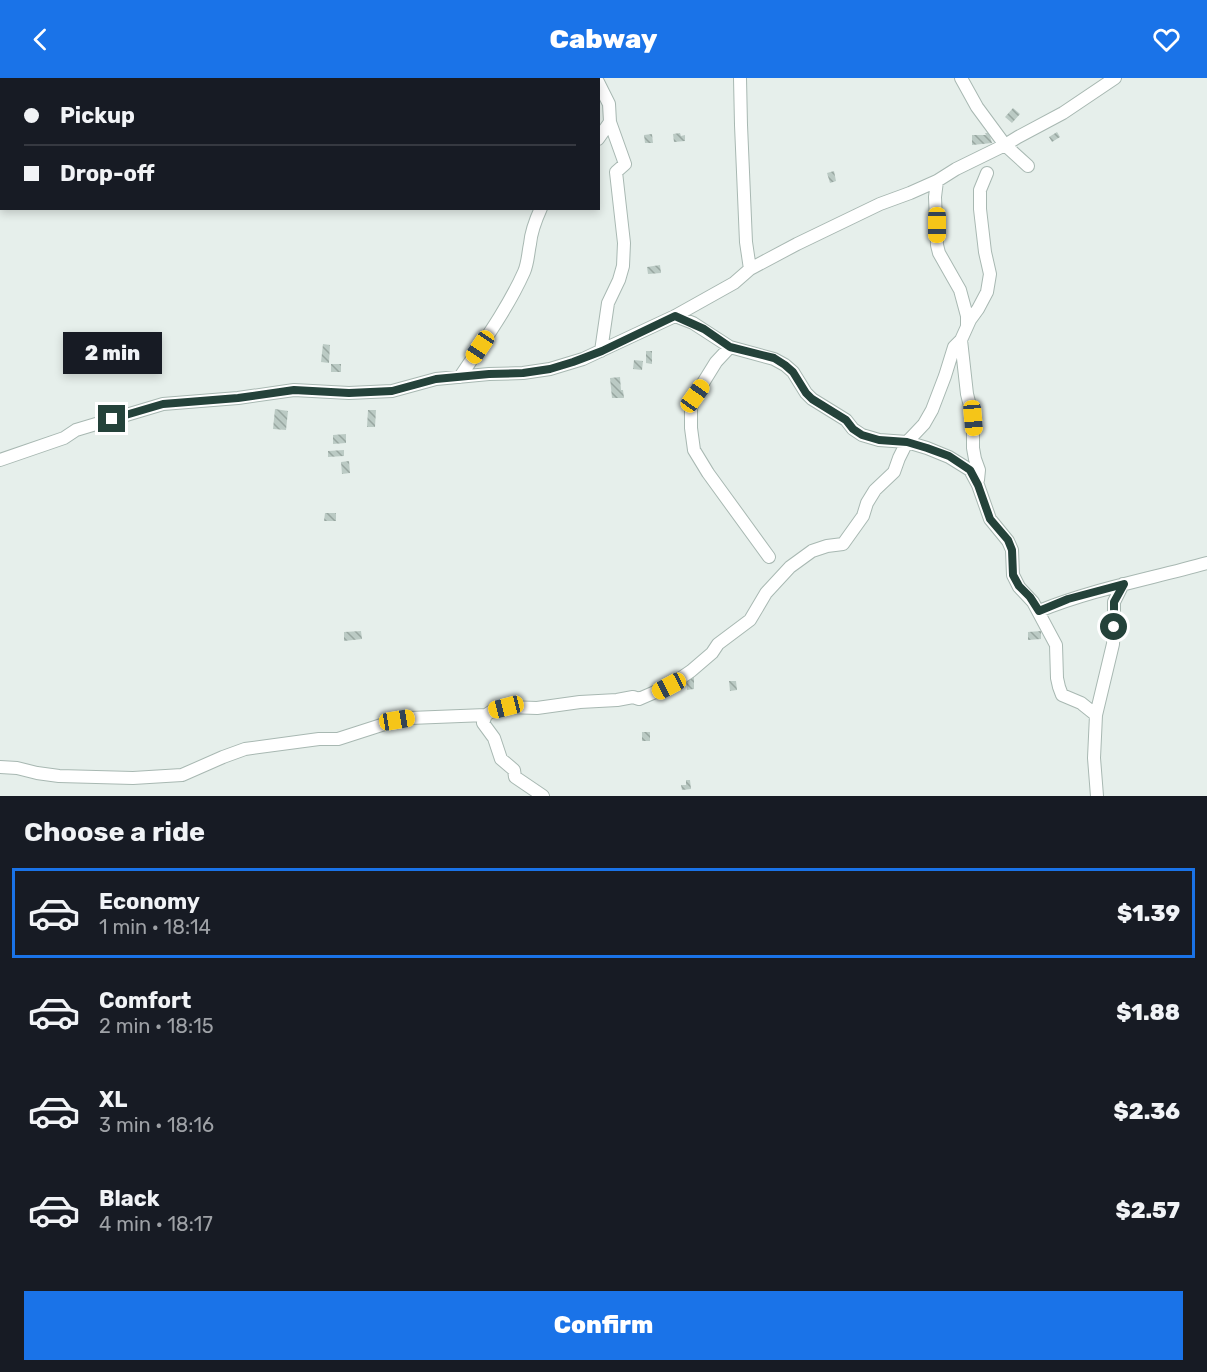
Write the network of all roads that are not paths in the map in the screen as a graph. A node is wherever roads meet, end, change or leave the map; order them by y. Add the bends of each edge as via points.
1 (740, 78) edge
2 (961, 78) edge
3 (1115, 78) edge
4 (1098, 83) edge
5 (600, 86) edge
6 (610, 122) junction
7 (600, 136) edge
8 (1005, 145) junction
9 (1028, 166) dead end
10 (987, 173) dead end
11 (937, 181) junction
12 (540, 210) edge
13 (750, 269) junction
14 (675, 316) junction
15 (967, 325) junction
16 (961, 339) junction
17 (730, 347) junction
18 (602, 351) junction
19 (460, 377) junction
20 (907, 442) junction
21 (0, 460) edge
22 (978, 485) junction
23 (769, 557) dead end
24 (1207, 563) edge
25 (1124, 584) junction
26 (1039, 611) junction
27 (486, 715) junction
28 (1096, 715) junction
29 (0, 767) edge
30 (543, 796) edge
31 (1097, 796) edge

1 - 13 street
2 - 8 street
3 - 4 street
4 - 8 street via 1063,113
5 - 6 street via 609,104
6 - 7 street
6 - 18 street via 625,164 616,172 624,243 619,280 608,303
8 - 9 street
8 - 11 street
10 - 15 street via 980,189 980,209 990,274 987,292
11 - 13 street via 880,204
11 - 15 street via 937,245 960,290
12 - 19 street via 524,271
13 - 14 street via 734,283
14 - 17 street via 699,326
14 - 18 street
15 - 16 street
16 - 20 street via 954,347 932,410
16 - 22 street
17 - 20 street via 774,358 785,365 812,399 862,435
17 - 23 street via 695,396 691,408 694,450
18 - 19 street via 532,372
19 - 21 street via 392,391 294,390 163,404 76,430 64,438
20 - 22 street via 961,463
20 - 27 street via 894,472 875,490 843,544 812,551 790,567 766,593 750,620 684,676 639,699 633,696 537,708 506,707
22 - 26 street via 990,519 1012,550 1013,575
24 - 25 street
25 - 26 street
25 - 28 street via 1114,602 1113,644
26 - 28 street via 1056,645 1062,695
27 - 29 street via 411,718 338,739 245,749 182,775 59,776
27 - 30 street via 483,723 494,738 501,759 514,770 515,777
28 - 31 street

